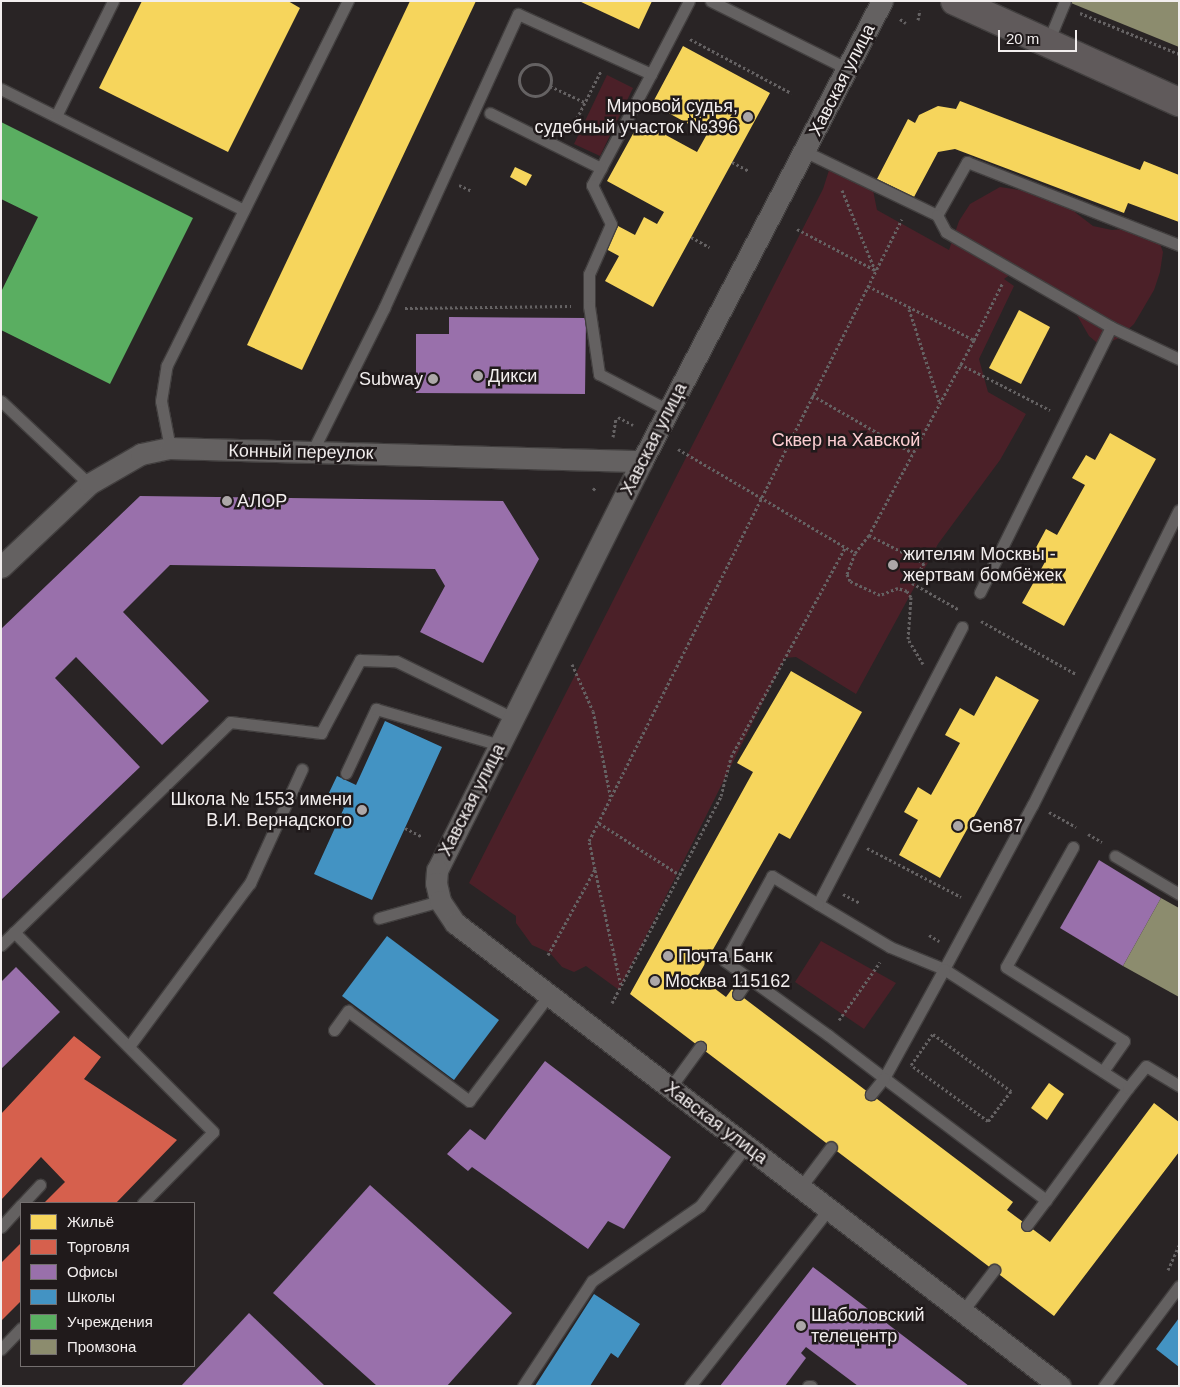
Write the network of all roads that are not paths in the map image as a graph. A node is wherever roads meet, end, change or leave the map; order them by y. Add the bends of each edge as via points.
1 (113, 1) edge
2 (348, 1) edge
3 (689, 1) edge
4 (711, 1) edge
5 (882, 1) edge
6 (955, 1) edge
7 (1064, 4) edge
8 (1047, 44) junction
9 (848, 69) junction
10 (651, 74) junction
11 (1, 89) edge
12 (1179, 102) edge
13 (490, 113) dead end
14 (56, 116) junction
15 (806, 152) junction
16 (602, 168) junction
17 (244, 210) junction
18 (937, 215) junction
19 (1179, 245) edge
20 (1111, 327) junction
21 (1179, 359) edge
22 (1, 401) edge
23 (668, 410) junction
24 (170, 448) junction
25 (312, 454) junction
26 (642, 461) junction
27 (89, 484) junction
28 (1179, 510) edge
29 (1, 567) edge
30 (980, 592) dead end
31 (962, 627) dead end
32 (513, 718) junction
33 (500, 745) junction
34 (302, 769) dead end
35 (346, 772) dead end
36 (1073, 848) dead end
37 (1115, 856) dead end
38 (1179, 894) edge
39 (440, 901) junction
40 (818, 904) junction
41 (379, 918) dead end
42 (14, 932) junction
43 (1, 945) edge
44 (944, 969) junction
45 (748, 979) junction
46 (738, 994) dead end
47 (549, 995) junction
48 (334, 1030) dead end
49 (130, 1045) junction
50 (700, 1047) dead end
51 (1103, 1071) junction
52 (884, 1078) junction
53 (1179, 1086) edge
54 (670, 1088) junction
55 (1128, 1088) junction
56 (871, 1094) dead end
57 (746, 1146) junction
58 (831, 1147) dead end
59 (40, 1186) dead end
60 (800, 1188) junction
61 (1046, 1200) junction
62 (24, 1202) edge
63 (144, 1202) edge
64 (20, 1206) edge
65 (829, 1209) junction
66 (1027, 1225) dead end
67 (1, 1227) edge
68 (994, 1270) dead end
69 (1179, 1286) edge
70 (962, 1312) junction
71 (20, 1329) edge
72 (1, 1348) edge
73 (696, 1384) edge
74 (523, 1386) edge
75 (1060, 1386) edge
76 (1104, 1386) edge

1 - 14 lane
2 - 17 lane
3 - 10 lane
4 - 9 lane
5 - 9 street, Хавская улица
6 - 8 main road
7 - 8 lane
8 - 12 main road
9 - 15 street, Хавская улица
10 - 16 lane
10 - 25 lane via 518,14 384,308
11 - 14 lane
13 - 16 lane
14 - 17 lane
15 - 18 lane
15 - 23 street, Хавская улица
16 - 23 lane via 592,185 611,224 589,274 589,306 599,374
17 - 24 lane via 167,365 161,401
18 - 19 lane via 967,162
18 - 20 lane via 946,232
20 - 21 lane
20 - 30 lane
22 - 27 lane via 58,451
23 - 26 street, Хавская улица
24 - 25 street, Конный переулок
24 - 27 street, Конный переулок via 141,454
25 - 26 street, Конный переулок
26 - 32 street, Хавская улица
27 - 29 street, Конный переулок
28 - 44 lane
31 - 40 lane
32 - 33 street, Хавская улица
32 - 42 lane via 396,661 360,660 321,733 230,722
33 - 35 lane via 376,709
33 - 39 street, Хавская улица via 437,870
34 - 49 lane via 250,883
36 - 51 lane via 1006,967 1124,1041
37 - 38 lane
39 - 41 lane
39 - 47 street, Хавская улица via 455,924
40 - 44 lane via 890,948
40 - 45 lane via 772,876 725,961
42 - 43 lane
42 - 49 lane
44 - 51 lane
44 - 52 lane
45 - 46 lane
45 - 52 lane
47 - 48 lane via 469,1101 348,1011
47 - 54 street, Хавская улица
49 - 63 lane via 214,1132
50 - 54 lane
51 - 55 lane
52 - 56 lane
52 - 61 lane
53 - 55 lane via 1146,1066
54 - 57 street, Хавская улица
55 - 61 lane
57 - 60 street, Хавская улица
57 - 74 lane via 700,1206 592,1281
58 - 60 lane
59 - 62 lane
60 - 65 street, Хавская улица
61 - 66 lane
64 - 67 lane
65 - 70 street, Хавская улица
65 - 73 lane
68 - 70 lane
69 - 76 lane
70 - 75 street, Хавская улица
71 - 72 lane

